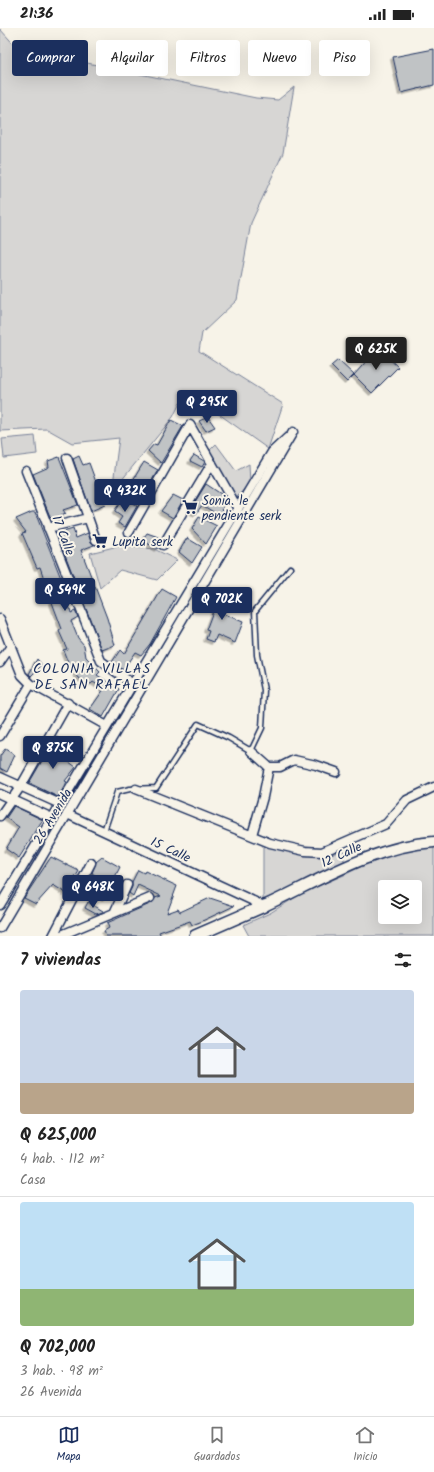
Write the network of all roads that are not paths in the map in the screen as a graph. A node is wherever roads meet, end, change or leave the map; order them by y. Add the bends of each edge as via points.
1 (67, 458) dead end
2 (212, 463) junction
3 (26, 471) dead end
4 (238, 509) junction
5 (88, 518) junction
6 (48, 528) junction
7 (129, 532) dead end
8 (96, 540) dead end
9 (163, 545) dead end
10 (290, 568) dead end
11 (0, 619) edge
12 (11, 646) junction
13 (0, 662) edge
14 (31, 684) junction
15 (133, 684) junction
16 (68, 703) junction
17 (107, 726) junction
18 (0, 736) edge
19 (251, 751) junction
20 (269, 767) junction
21 (336, 772) dead end
22 (0, 777) edge
23 (20, 786) junction
24 (434, 786) edge
25 (136, 789) junction
26 (0, 794) edge
27 (11, 798) junction
28 (60, 804) junction
29 (67, 814) junction
30 (0, 816) edge
31 (52, 818) junction
32 (104, 831) junction
33 (252, 835) junction
34 (434, 842) edge
35 (91, 863) dead end
36 (127, 885) dead end
37 (150, 898) dead end
38 (0, 905) edge
39 (264, 906) junction
40 (115, 911) junction
41 (0, 928) edge
42 (53, 936) edge
43 (59, 936) edge
44 (195, 936) edge
45 (209, 936) edge

1 - 5 street
2 - 4 street
2 - 7 street via 190,425
2 - 9 street
3 - 6 street, 17 Calle
4 - 15 street, 26 Avenida
4 - 29 street, 26 Avenida via 272,452 293,432
5 - 6 street
5 - 8 street
6 - 15 street, 17 Calle via 101,661
10 - 19 lane via 255,611 257,655 264,690 262,728
11 - 12 street
12 - 13 street
12 - 14 street via 22,675
14 - 16 street
14 - 18 street
15 - 17 street, 26 Avenida
16 - 17 street
16 - 23 street
17 - 28 street, 26 Avenida
19 - 20 street
19 - 25 lane via 198,724 156,788
20 - 21 street via 280,767 294,760 316,764
20 - 33 street
22 - 23 street
23 - 27 street
23 - 28 street
24 - 33 street via 407,800 386,824 322,852 270,843
25 - 32 lane via 117,792
25 - 33 street
26 - 27 street
27 - 30 street
27 - 31 street
28 - 31 street, 26 Avenida
29 - 32 street, 15 Calle
29 - 41 street, 26 Avenida
31 - 38 street, 26 Avenida
32 - 39 street, 15 Calle
34 - 39 street, 12 Calle via 413,843 377,853
35 - 42 street
36 - 40 street
37 - 40 street
39 - 44 main road, 12 Calle
39 - 45 main road, 12 Calle via 253,915
40 - 43 street

